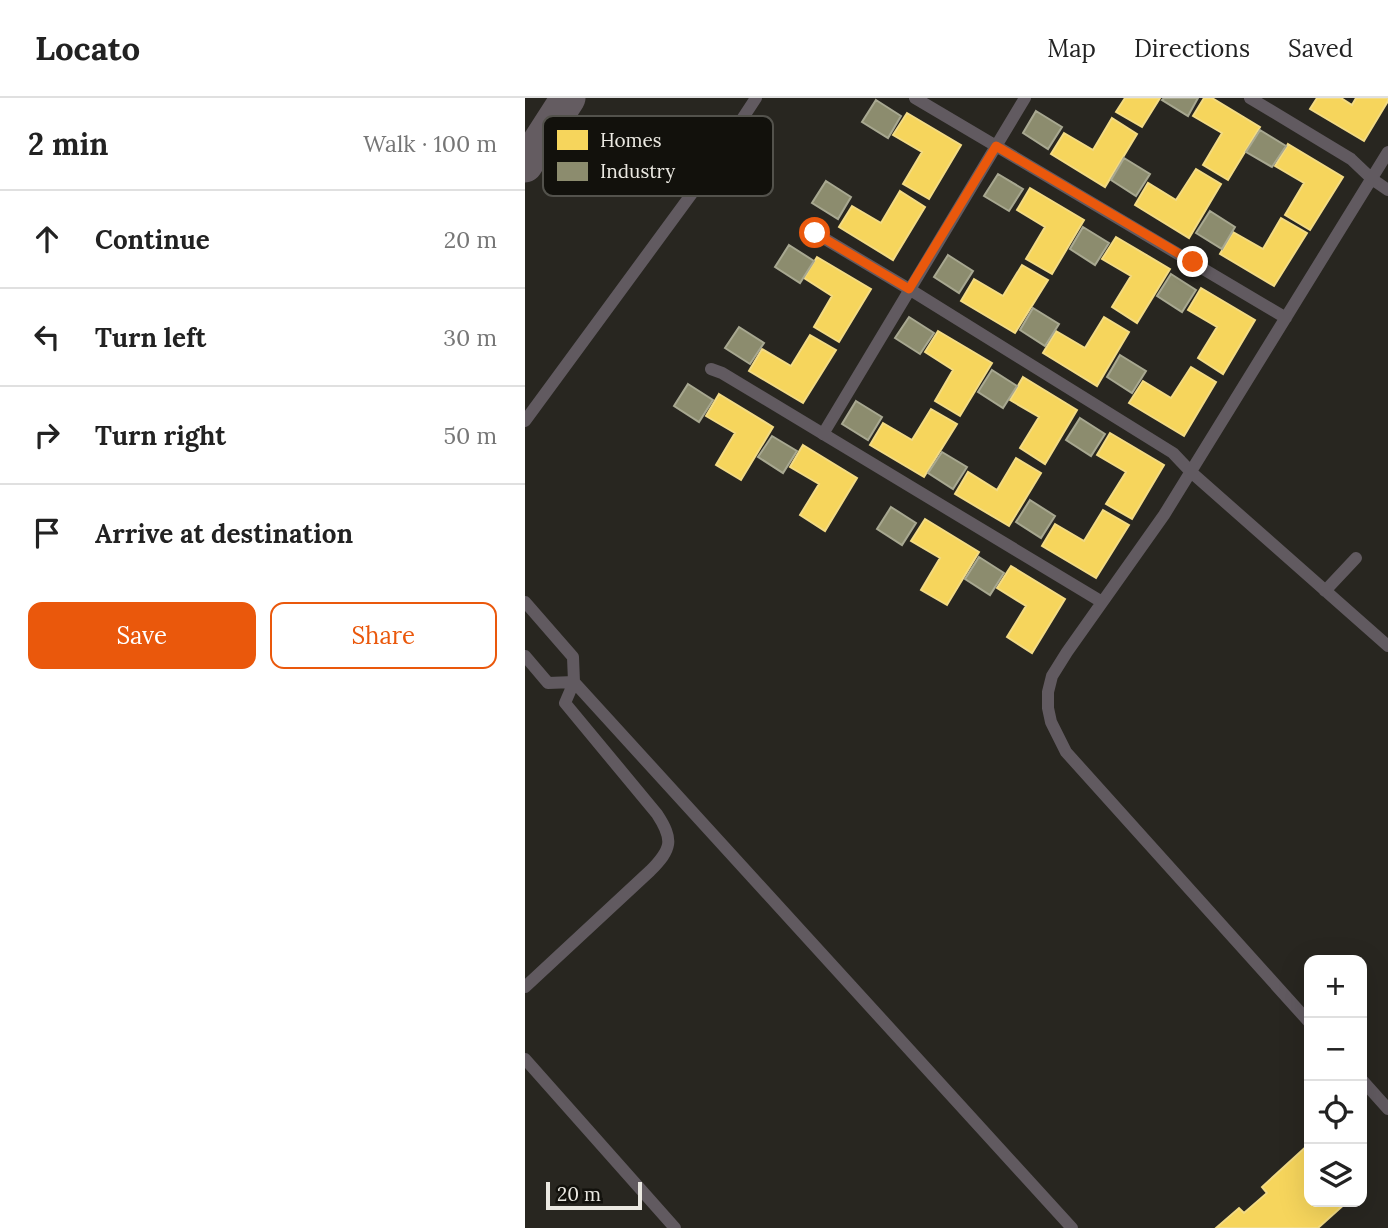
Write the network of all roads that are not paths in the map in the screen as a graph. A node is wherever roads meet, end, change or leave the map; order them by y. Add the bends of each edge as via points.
1 (568, 98) edge
2 (756, 98) edge
3 (915, 98) edge
4 (1025, 98) edge
5 (1250, 98) edge
6 (556, 116) edge
7 (744, 116) edge
8 (543, 137) edge
9 (996, 146) junction
10 (1388, 152) edge
11 (525, 165) edge
12 (1371, 179) junction
13 (1388, 190) edge
14 (690, 196) edge
15 (815, 233) dead end
16 (909, 289) junction
17 (1286, 318) junction
18 (711, 369) dead end
19 (525, 421) edge
20 (823, 435) junction
21 (1191, 472) junction
22 (1356, 558) dead end
23 (1325, 590) junction
24 (525, 602) edge
25 (1102, 602) junction
26 (1388, 646) edge
27 (525, 656) edge
28 (574, 682) junction
29 (525, 987) edge
30 (1306, 1018) edge
31 (525, 1059) edge
32 (1363, 1081) edge
33 (1388, 1109) edge
34 (675, 1228) edge
35 (1072, 1228) edge

1 - 6 main road
2 - 7 lane
3 - 9 lane
4 - 9 lane
5 - 12 lane via 1351,159
8 - 11 main road
9 - 16 lane
9 - 17 lane
10 - 12 lane
12 - 13 lane
12 - 17 lane
14 - 19 lane
15 - 16 lane
16 - 20 lane
16 - 21 lane via 1173,453
17 - 21 lane
18 - 20 lane
20 - 25 lane
21 - 23 lane
21 - 25 lane
22 - 23 lane
23 - 26 lane
24 - 28 lane via 573,657
25 - 30 lane via 1052,676 1048,708 1058,739
27 - 28 lane via 548,683
28 - 29 lane via 565,704 657,814 669,843 664,857
28 - 35 lane
31 - 34 lane
32 - 33 lane

